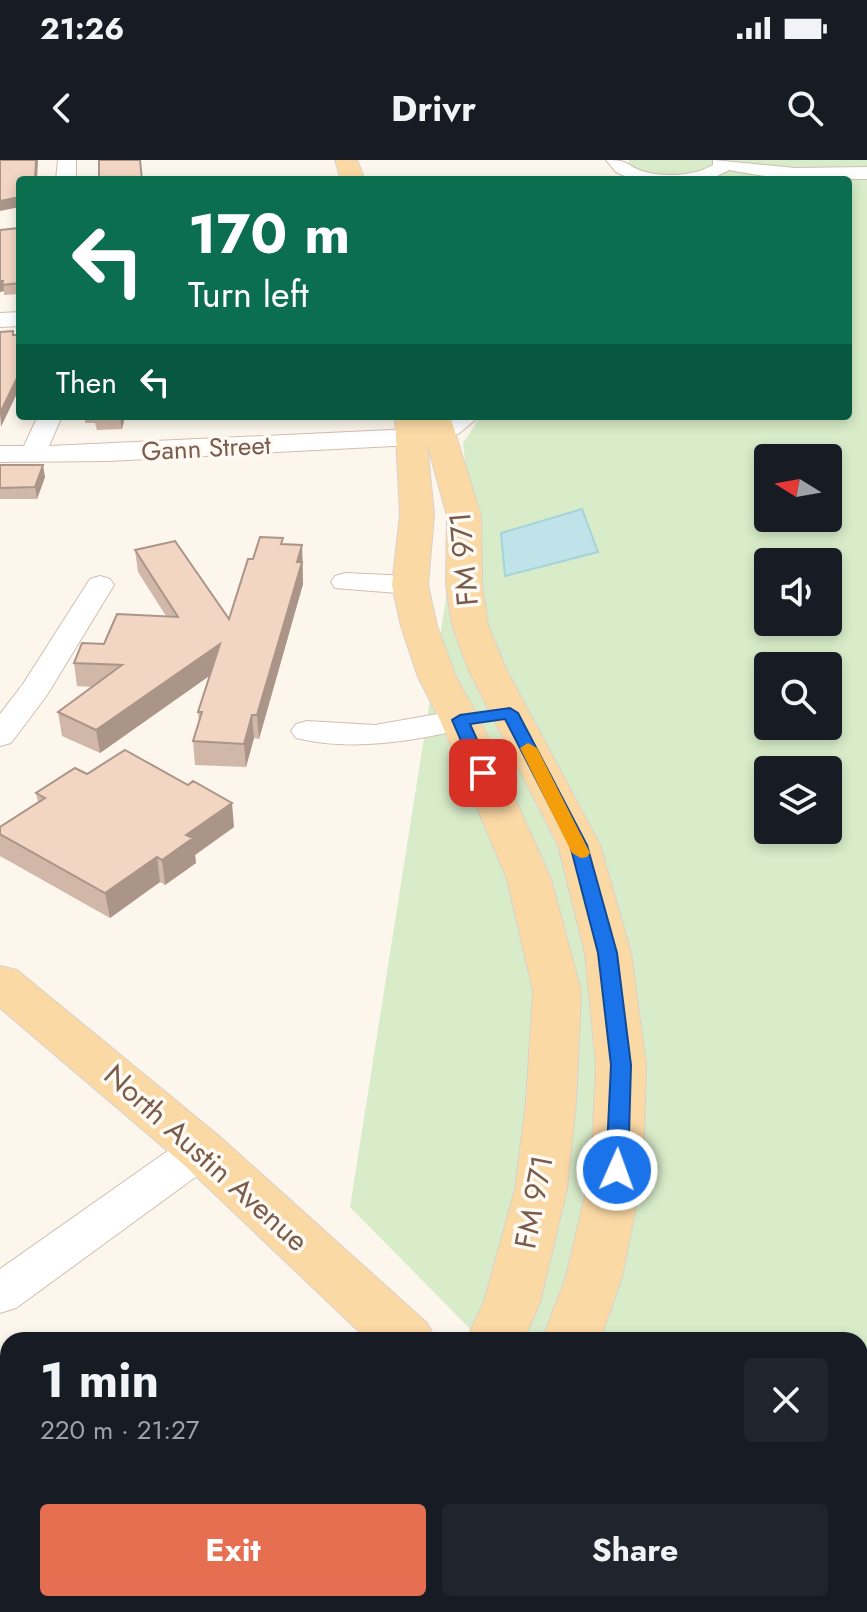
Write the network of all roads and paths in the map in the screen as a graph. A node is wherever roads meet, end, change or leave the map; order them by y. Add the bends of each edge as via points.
1 (721, 165) edge
2 (867, 173) edge
3 (631, 174) edge
4 (654, 176) edge
5 (696, 176) edge
6 (48, 420) edge
7 (433, 424) edge
8 (0, 454) edge
9 (33, 454) junction
10 (345, 582) dead end
11 (100, 585) dead end
12 (410, 585) junction
13 (510, 713) junction
14 (460, 720) junction
15 (307, 731) dead end
16 (0, 736) edge
17 (0, 982) edge
18 (201, 1150) junction
19 (0, 1294) edge
20 (398, 1332) edge
21 (499, 1332) edge
22 (574, 1332) edge

1 - 2 street
1 - 5 street
3 - 4 street
6 - 9 street
7 - 9 street, Gann Street
7 - 12 main road, FM 971 / FM 971
7 - 13 main road, FM 971 / FM 971 via 464,516 470,625
8 - 9 street, Gann Street
10 - 12 street
11 - 16 street
12 - 14 main road, FM 971 / FM 971 via 437,677
13 - 14 main road
13 - 22 main road, FM 971 / FM 971 via 579,845 608,953 621,1065 617,1170 594,1277
14 - 15 street via 375,735
14 - 21 main road, FM 971 / FM 971 via 529,879 557,991 541,1189 512,1302
17 - 18 main road, North Austin Avenue
18 - 19 street
18 - 20 main road, North Austin Avenue

